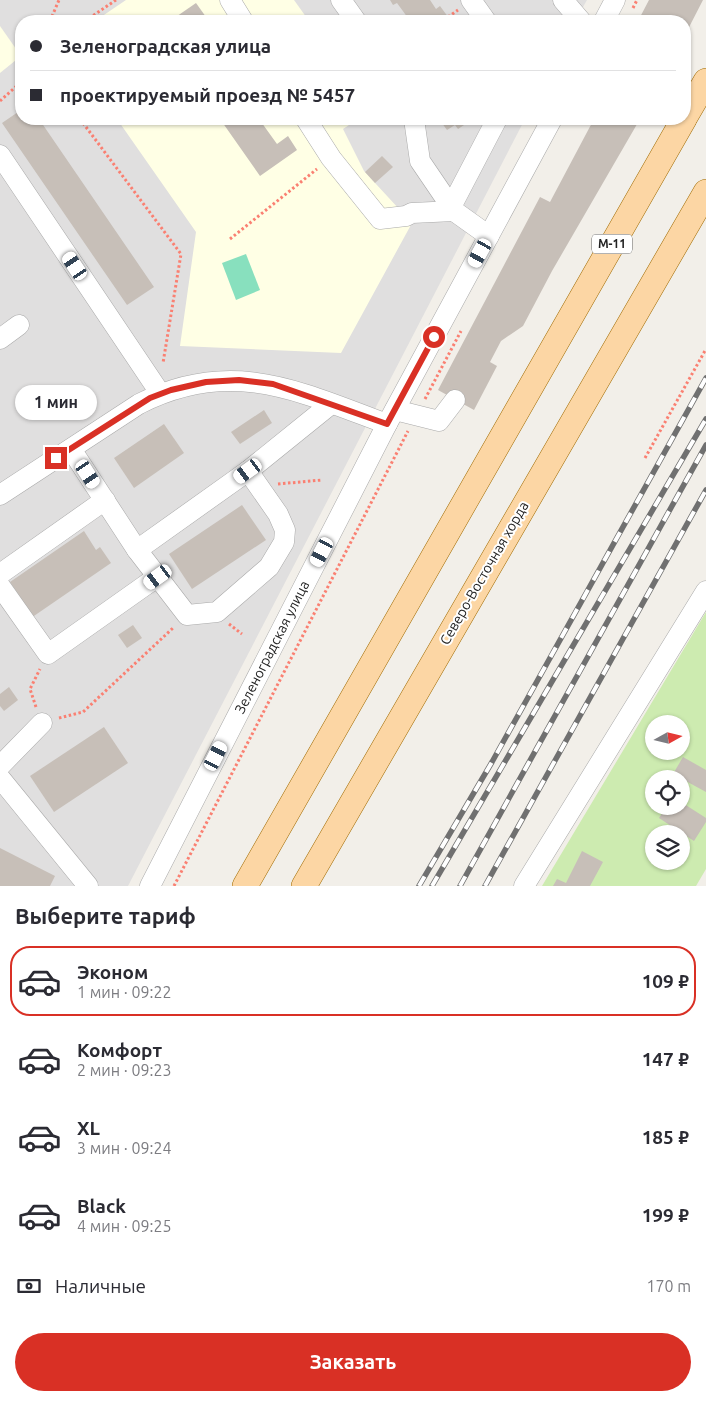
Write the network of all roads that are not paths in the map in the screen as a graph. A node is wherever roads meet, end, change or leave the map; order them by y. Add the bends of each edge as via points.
1 (230, 0) edge
2 (341, 0) edge
3 (471, 0) edge
4 (563, 0) edge
5 (615, 0) edge
6 (239, 15) edge
7 (352, 15) edge
8 (482, 15) edge
9 (576, 15) edge
10 (607, 15) edge
11 (706, 81) edge
12 (691, 107) edge
13 (310, 125) edge
14 (415, 125) edge
15 (494, 125) edge
16 (549, 125) edge
17 (681, 125) edge
18 (0, 155) edge
19 (706, 192) edge
20 (453, 209) junction
21 (488, 236) junction
22 (19, 325) dead end
23 (0, 339) edge
24 (155, 385) junction
25 (456, 400) dead end
26 (331, 404) junction
27 (391, 417) junction
28 (71, 448) junction
29 (253, 478) junction
30 (0, 495) edge
31 (105, 500) junction
32 (137, 550) junction
33 (0, 574) edge
34 (158, 577) junction
35 (0, 586) edge
36 (706, 591) edge
37 (42, 723) road end
38 (0, 766) edge
39 (0, 778) edge
40 (88, 886) edge
41 (150, 886) edge
42 (245, 886) edge
43 (304, 886) edge
44 (524, 886) edge

1 - 6 street
2 - 7 street
3 - 8 street
4 - 9 street
5 - 10 street
11 - 12 main road, М-11
13 - 20 street via 331,158 380,219
14 - 20 street via 420,161
15 - 20 street
16 - 21 street, Зеленоградская улица
17 - 42 main road, М-11
18 - 24 street
19 - 43 main road, Северо-Восточная хорда
20 - 21 street
21 - 27 street, Зеленоградская улица
22 - 23 street
24 - 26 street via 239,380 273,384
24 - 28 street via 139,404
25 - 27 street via 439,421 416,415
26 - 27 street
26 - 29 street
27 - 41 street, Зеленоградская улица
28 - 30 street
28 - 31 street
29 - 32 street
29 - 34 street via 285,530 284,542 269,568 217,612 187,615
31 - 32 street
31 - 33 street
32 - 34 street
34 - 35 street via 48,654
36 - 44 street
37 - 38 street
39 - 40 street

